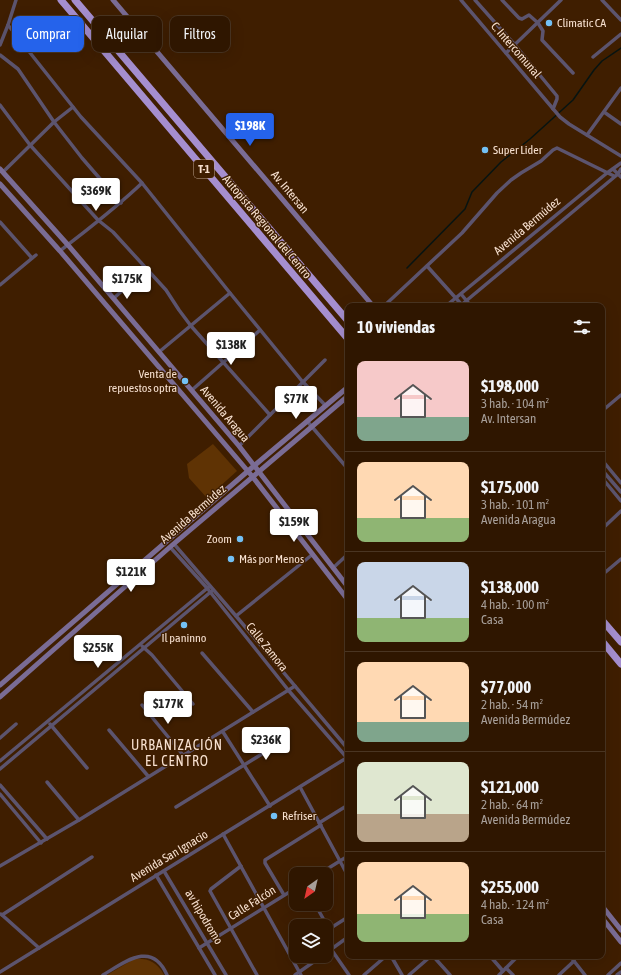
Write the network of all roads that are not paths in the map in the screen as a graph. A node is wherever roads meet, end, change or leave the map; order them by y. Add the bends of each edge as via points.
1 (16, 0) edge
2 (61, 0) edge
3 (75, 0) edge
4 (113, 0) edge
5 (461, 0) edge
6 (475, 0) edge
7 (502, 0) edge
8 (560, 0) edge
9 (602, 0) edge
10 (621, 20) edge
11 (538, 23) junction
12 (8, 25) junction
13 (621, 34) edge
14 (0, 45) edge
15 (515, 45) junction
16 (506, 53) junction
17 (0, 54) edge
18 (592, 57) dead end
19 (573, 73) dead end
20 (621, 88) edge
21 (0, 105) edge
22 (73, 108) junction
23 (553, 109) junction
24 (604, 112) junction
25 (54, 122) junction
26 (621, 124) edge
27 (587, 135) junction
28 (30, 145) junction
29 (621, 156) edge
30 (621, 163) edge
31 (613, 169) junction
32 (621, 169) edge
33 (1, 170) edge
34 (607, 173) junction
35 (618, 174) junction
36 (614, 176) junction
37 (621, 177) edge
38 (142, 183) junction
39 (0, 184) edge
40 (121, 203) junction
41 (98, 220) junction
42 (0, 224) edge
43 (68, 245) junction
44 (60, 251) junction
45 (36, 255) dead end
46 (32, 258) junction
47 (427, 266) junction
48 (146, 269) junction
49 (0, 284) edge
50 (230, 293) junction
51 (461, 294) junction
52 (114, 298) junction
53 (455, 299) junction
54 (467, 300) junction
55 (370, 303) edge
56 (387, 303) edge
57 (450, 303) edge
58 (458, 303) edge
59 (464, 303) edge
60 (469, 303) edge
61 (345, 317) edge
62 (191, 326) junction
63 (260, 330) junction
64 (345, 335) edge
65 (159, 352) junction
66 (325, 360) dead end
67 (223, 363) junction
68 (302, 381) junction
69 (192, 390) junction
70 (345, 390) edge
71 (621, 395) edge
72 (345, 400) edge
73 (326, 406) junction
74 (605, 408) edge
75 (270, 415) junction
76 (307, 421) junction
77 (311, 426) junction
78 (239, 446) junction
79 (605, 464) edge
80 (255, 465) junction
81 (345, 466) edge
82 (248, 471) junction
83 (260, 471) junction
84 (605, 473) edge
85 (252, 476) junction
86 (605, 482) edge
87 (621, 483) edge
88 (621, 492) edge
89 (621, 501) edge
90 (621, 511) edge
91 (605, 526) edge
92 (172, 545) junction
93 (313, 554) junction
94 (345, 557) edge
95 (621, 559) edge
96 (333, 568) junction
97 (605, 572) edge
98 (345, 583) edge
99 (208, 587) junction
100 (212, 591) junction
101 (345, 596) edge
102 (98, 600) junction
103 (103, 606) junction
104 (236, 616) junction
105 (232, 619) junction
106 (605, 623) edge
107 (621, 642) edge
108 (140, 644) junction
109 (605, 645) edge
110 (143, 648) junction
111 (202, 653) dead end
112 (621, 664) edge
113 (0, 685) edge
114 (295, 686) junction
115 (289, 691) junction
116 (0, 697) edge
117 (193, 704) dead end
118 (142, 705) dead end
119 (253, 712) junction
120 (48, 721) junction
121 (16, 724) dead end
122 (51, 725) junction
123 (109, 730) dead end
124 (223, 732) junction
125 (0, 738) edge
126 (283, 741) dead end
127 (345, 745) edge
128 (183, 755) junction
129 (345, 755) edge
130 (345, 760) edge
131 (0, 761) edge
132 (245, 765) junction
133 (87, 768) dead end
134 (0, 769) edge
135 (148, 776) junction
136 (47, 782) dead end
137 (0, 785) edge
138 (300, 788) junction
139 (0, 794) edge
140 (176, 806) dead end
141 (270, 806) junction
142 (345, 807) edge
143 (79, 820) junction
144 (320, 824) junction
145 (223, 834) junction
146 (46, 840) junction
147 (41, 843) junction
148 (92, 858) dead end
149 (345, 858) edge
150 (340, 861) junction
151 (0, 866) edge
152 (241, 866) junction
153 (330, 867) edge
154 (345, 870) edge
155 (164, 871) junction
156 (156, 875) junction
157 (289, 892) edge
158 (284, 895) junction
159 (264, 907) junction
160 (605, 910) edge
161 (1, 914) edge
162 (345, 920) edge
163 (605, 922) edge
164 (333, 927) edge
165 (231, 928) junction
166 (621, 930) edge
167 (345, 939) edge
168 (621, 942) edge
169 (208, 943) junction
170 (39, 948) junction
171 (199, 948) junction
172 (333, 948) edge
173 (333, 952) edge
174 (289, 953) edge
175 (383, 959) edge
176 (393, 959) edge
177 (428, 959) edge
178 (435, 959) edge
179 (493, 959) edge
180 (515, 959) edge
181 (574, 961) joint
182 (294, 963) edge
183 (313, 963) edge
184 (621, 963) edge
185 (505, 969) junction
186 (0, 972) edge
187 (621, 972) edge
188 (300, 973) edge
189 (103, 975) edge
190 (167, 975) edge
191 (215, 975) edge
192 (226, 975) edge
193 (257, 975) edge
194 (295, 975) edge
195 (348, 975) edge
196 (364, 975) edge
197 (402, 975) edge
198 (409, 975) edge
199 (450, 975) edge
200 (499, 975) edge
201 (513, 975) edge
202 (559, 975) edge
203 (585, 975) edge
204 (608, 975) edge
205 (618, 975) edge

1 - 12 street
2 - 64 highway, Autopista Regional del Centro / T-1
3 - 61 highway, Autopista Regional del Centro / T-1
4 - 55 street, Av. Intersan
5 - 16 street, C. Intercomunal
6 - 15 street
7 - 11 street via 519,18 529,15
8 - 11 street
9 - 10 street
11 - 15 street
11 - 19 street via 543,31 542,40
12 - 14 street
12 - 22 street
13 - 18 street
15 - 16 street
15 - 23 street via 557,96
16 - 23 street, C. Intercomunal
17 - 25 street via 18,69
20 - 24 street
21 - 28 street
22 - 25 street
22 - 38 street
23 - 27 street, C. Intercomunal via 569,124
24 - 26 street
24 - 27 street
25 - 28 street
25 - 40 street
27 - 29 street, C. Intercomunal
28 - 33 street
28 - 41 street
30 - 31 street, Avenida Bermúdez
31 - 34 street, Avenida Bermúdez
31 - 35 street
32 - 35 street
33 - 43 street, Avenida Aragua
34 - 36 street
34 - 47 street via 557,148 553,150 502,189 462,233
34 - 51 street, Avenida Bermúdez
35 - 36 street, Avenida Bermúdez
35 - 37 street
36 - 54 street, Avenida Bermúdez
38 - 40 street
38 - 50 street
39 - 44 street, Avenida Aragua
40 - 41 street
41 - 43 street
41 - 48 street via 113,232
42 - 46 street
43 - 44 street
43 - 52 street, Avenida Aragua
44 - 82 street, Avenida Aragua
45 - 46 street
46 - 49 street
47 - 53 street
47 - 56 street
48 - 52 street
48 - 62 street via 166,290
50 - 62 street
50 - 63 street
51 - 53 street, Avenida Bermúdez
51 - 54 street
52 - 65 street, Avenida Aragua
53 - 57 street, Avenida Bermúdez
53 - 58 street
54 - 59 street, Avenida Bermúdez
54 - 60 street
62 - 65 street
62 - 67 street
63 - 67 street
63 - 68 street
65 - 69 street, Avenida Aragua
66 - 68 street
67 - 69 street
67 - 75 street
68 - 73 street
68 - 75 street
69 - 78 street, Avenida Aragua
70 - 73 street, Avenida Bermúdez
71 - 74 street
72 - 77 street, Avenida Bermúdez
73 - 76 street, Avenida Bermúdez
75 - 78 street
76 - 77 street
76 - 80 street, Avenida Bermúdez
77 - 81 street
77 - 83 street, Avenida Bermúdez
78 - 80 street, Avenida Aragua
79 - 87 street
80 - 82 street, Avenida Bermúdez
80 - 83 street, Avenida Aragua
82 - 85 street, Avenida Aragua
82 - 102 street, Avenida Bermúdez
83 - 85 street, Avenida Bermúdez
83 - 96 street, Avenida Aragua
84 - 88 street
85 - 92 street, Avenida Bermúdez
85 - 93 street, Avenida Aragua
86 - 89 street
90 - 91 street
92 - 99 street, Calle Zamora
92 - 103 street, Avenida Bermúdez
93 - 101 street, Avenida Aragua
93 - 104 street
94 - 96 street
95 - 97 street
96 - 98 street, Avenida Aragua
99 - 100 street, Calle Zamora
99 - 108 street
100 - 104 street, Calle Zamora
100 - 105 street, Calle Zamora
100 - 110 street
102 - 103 street
102 - 113 street, Avenida Bermúdez
103 - 116 street, Avenida Bermúdez
104 - 105 street
104 - 114 street, Calle Zamora
105 - 115 street, Calle Zamora
106 - 107 highway
108 - 110 street
108 - 120 street
109 - 112 highway
110 - 117 street via 152,655
110 - 122 street
111 - 119 street
114 - 115 street
114 - 127 street, Calle Zamora
115 - 119 street
115 - 129 street, Calle Zamora
118 - 128 street
119 - 124 street
120 - 122 street
120 - 131 street
121 - 125 street
122 - 133 street
122 - 134 street
123 - 135 street
124 - 128 street
124 - 132 street
126 - 132 street
128 - 135 street
130 - 138 street, Avenida San Ignacio
132 - 140 street
132 - 141 street
135 - 143 street
136 - 143 street
137 - 146 street
138 - 141 street, Avenida San Ignacio
138 - 144 street
139 - 147 street
141 - 145 street, Avenida San Ignacio
142 - 144 street
143 - 146 street
144 - 150 street
144 - 158 street via 265,860
145 - 152 street
145 - 155 street, Avenida San Ignacio
146 - 147 street
147 - 151 street
148 - 161 street
149 - 150 street
150 - 153 street
150 - 154 street
152 - 159 street
152 - 165 street via 210,891
155 - 156 street, Avenida San Ignacio
155 - 169 street, av hipodromo
156 - 170 street, Avenida San Ignacio
156 - 171 street, av hipodromo
157 - 158 street, Calle Falcón
158 - 159 street, Calle Falcón
159 - 165 street, Calle Falcón
159 - 174 street
160 - 166 street
161 - 170 street
162 - 164 street
163 - 168 street
165 - 169 street, Calle Falcón
165 - 193 street
167 - 172 street
169 - 171 street, Calle Falcón
169 - 192 street, av hipodromo
170 - 186 street, Avenida San Ignacio
171 - 191 street, av hipodromo
173 - 195 street
175 - 196 street
176 - 197 street
177 - 198 street
178 - 199 street
179 - 185 street
180 - 185 street
181 - 202 street
181 - 203 street
182 - 188 street
183 - 188 street
184 - 204 street
185 - 200 street
185 - 201 street
187 - 205 street
188 - 194 street
189 - 190 street via 131,958 142,956 159,962

